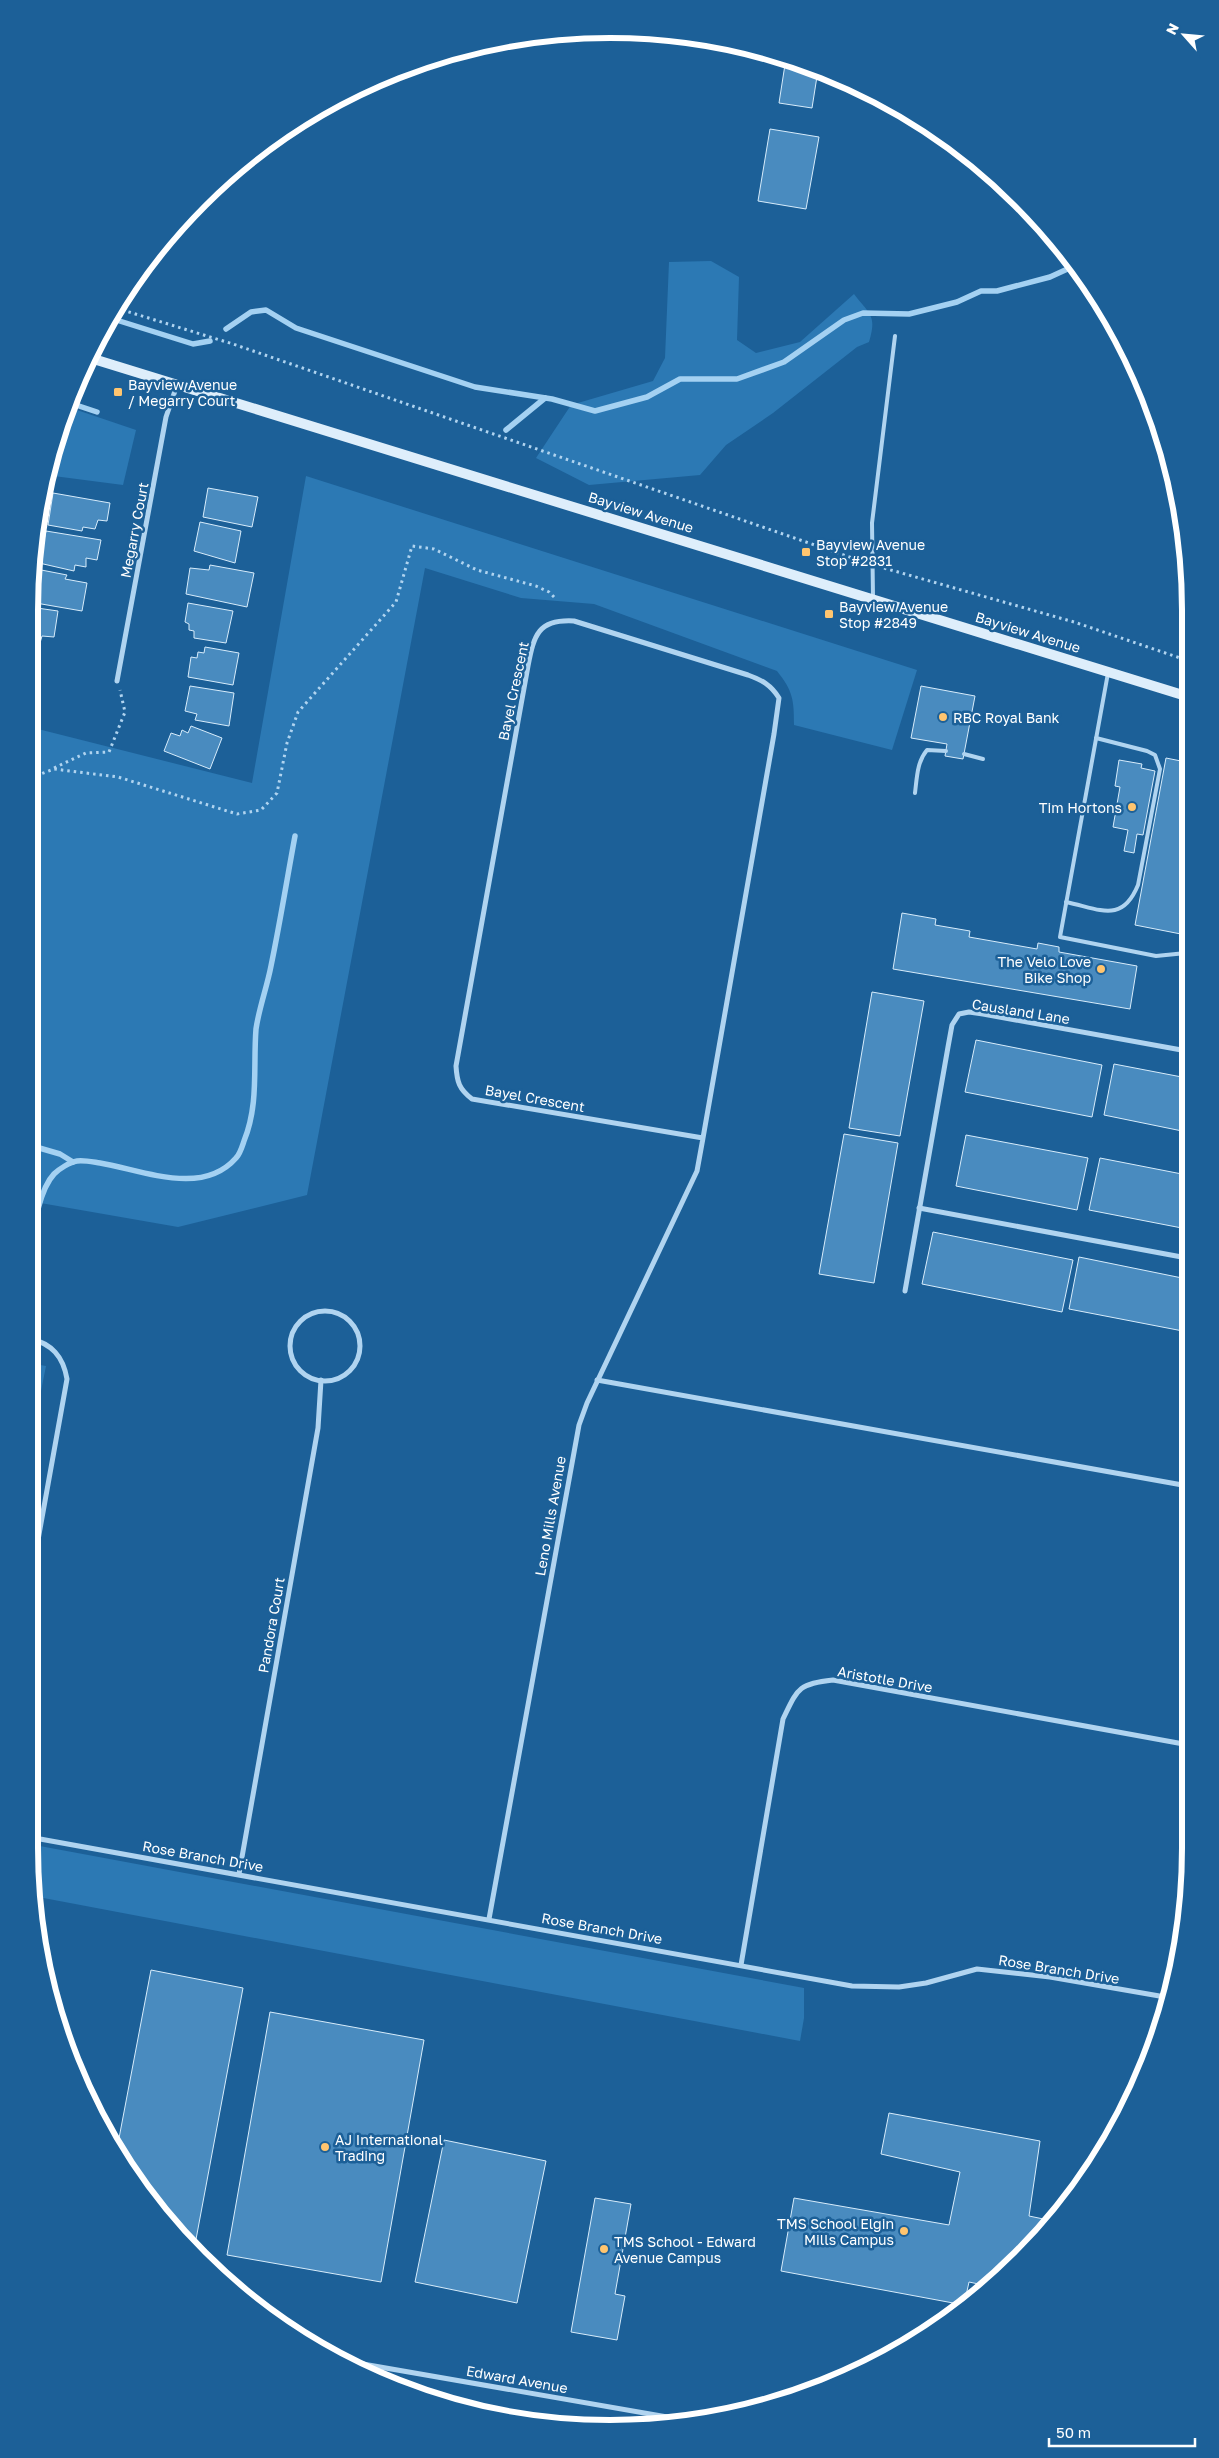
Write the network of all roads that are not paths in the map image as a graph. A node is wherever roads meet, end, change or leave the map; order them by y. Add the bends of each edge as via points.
1 (895, 336) dead end
2 (95, 359) edge
3 (178, 384) junction
4 (873, 598) junction
5 (1108, 672) junction
6 (117, 681) road end
7 (1182, 695) edge
8 (1096, 738) junction
9 (946, 751) dead end
10 (964, 754) dead end
11 (983, 759) dead end
12 (915, 793) dead end
13 (1066, 902) junction
14 (1182, 953) edge
15 (1182, 1050) edge
16 (703, 1138) junction
17 (919, 1208) junction
18 (1182, 1257) edge
19 (905, 1291) dead end
20 (38, 1341) edge
21 (321, 1380) junction
22 (598, 1380) junction
23 (1182, 1485) edge
24 (38, 1540) edge
25 (1182, 1744) edge
26 (38, 1839) edge
27 (239, 1874) junction
28 (489, 1919) junction
29 (741, 1965) junction
30 (1162, 1996) edge
31 (357, 2362) edge
32 (669, 2417) edge

1 - 4 lane via 872,523
2 - 3 main road, Bayview Avenue
3 - 4 main road, Bayview Avenue
3 - 6 street, Megarry Court via 166,417
4 - 5 main road, Bayview Avenue
5 - 7 main road, Bayview Avenue
5 - 8 lane
8 - 13 lane
8 - 13 lane via 1155,755 1160,769 1134,897 1126,906 1114,911
9 - 12 lane via 927,750 922,756
10 - 11 lane
13 - 14 lane via 1060,937 1156,956
15 - 17 street, Causland Lane via 983,1014 959,1014 952,1025
16 - 16 street, Bayel Crescent via 779,698 774,689 762,680 748,675 574,621 556,620 541,628 533,642 456,1066 457,1082 462,1092 472,1099
16 - 22 street, Leno Mills Avenue via 696,1171 684,1200
17 - 18 street
17 - 19 street, Causland Lane
20 - 24 street via 59,1354 67,1379
21 - 21 street via 333,1380 344,1375 358,1357 358,1334 343,1316 332,1311 310,1314 294,1330 290,1340 294,1362 301,1371
21 - 27 street, Pandora Court via 318,1428
22 - 23 street
22 - 28 street, Leno Mills Avenue via 584,1411 574,1446
25 - 29 street, Aristotle Drive via 833,1680 808,1683 794,1696 784,1719
26 - 27 street, Rose Branch Drive
27 - 28 street, Rose Branch Drive
28 - 29 street, Rose Branch Drive
29 - 30 street, Rose Branch Drive via 873,1988 926,1984 977,1969 1050,1977
31 - 32 street, Edward Avenue

